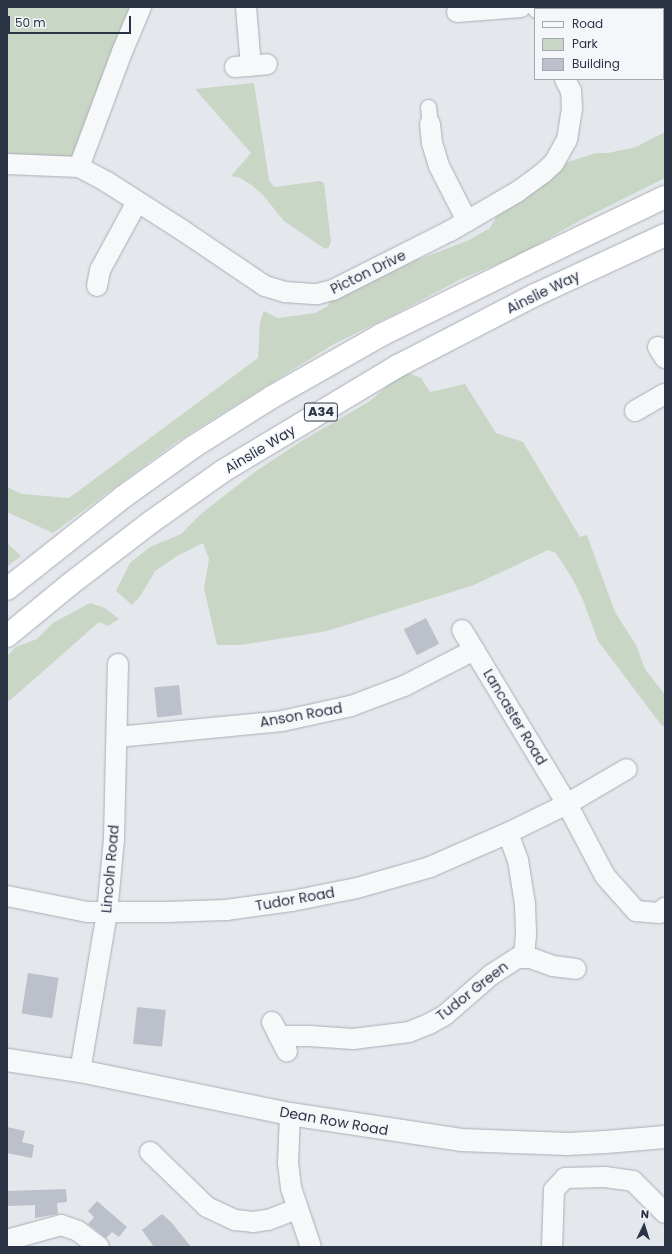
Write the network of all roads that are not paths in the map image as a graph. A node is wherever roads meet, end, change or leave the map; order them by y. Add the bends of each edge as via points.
1 (141, 7) edge
2 (246, 7) edge
3 (521, 7) edge
4 (451, 12) dead end
5 (252, 69) dead end
6 (566, 80) edge
7 (429, 116) dead end
8 (7, 164) edge
9 (79, 167) junction
10 (665, 197) edge
11 (137, 202) junction
12 (467, 221) junction
13 (665, 235) edge
14 (97, 286) dead end
15 (665, 394) edge
16 (635, 411) dead end
17 (7, 589) edge
18 (462, 630) dead end
19 (7, 636) edge
20 (474, 650) junction
21 (118, 664) dead end
22 (117, 737) junction
23 (627, 769) dead end
24 (567, 804) junction
25 (508, 833) junction
26 (7, 896) edge
27 (665, 908) edge
28 (106, 913) junction
29 (524, 957) junction
30 (576, 970) dead end
31 (279, 1037) dead end
32 (7, 1060) edge
33 (80, 1071) junction
34 (290, 1114) junction
35 (665, 1137) edge
36 (150, 1152) dead end
37 (298, 1209) junction
38 (665, 1214) edge
39 (7, 1240) edge
40 (99, 1247) edge
41 (311, 1247) edge
42 (552, 1247) edge

1 - 9 street
2 - 5 street
3 - 4 street
6 - 12 street, Picton Drive via 572,108 567,140 554,163 530,183
7 - 12 street via 438,166
8 - 9 street, Picton Drive
9 - 11 street, Picton Drive
10 - 17 highway, A34 via 381,335 272,397 193,447 129,492
11 - 12 street, Picton Drive via 265,286 303,294 333,290
11 - 14 street via 100,270
13 - 19 highway, Ainslie Way / A34 via 535,295 398,366 229,467 151,522
15 - 16 street
18 - 20 street, Lancaster Road
20 - 22 street, Anson Road via 404,686 351,706 282,721
20 - 24 street, Lancaster Road
21 - 22 street, Lincoln Road
22 - 28 street, Lincoln Road via 114,839
23 - 24 street, Tudor Road
24 - 25 street, Tudor Road
24 - 27 street via 605,876 636,910 659,913
25 - 28 street, Tudor Road via 430,867 357,888 292,901 226,910
25 - 29 street, Tudor Green via 518,860 525,904
26 - 28 street, Tudor Road via 71,910
28 - 33 street, Lincoln Road
29 - 30 street, Tudor Green
29 - 31 street, Tudor Green via 508,962 445,1015 409,1032 353,1039 294,1035
32 - 33 street, Dean Row Road
33 - 34 street, Dean Row Road
34 - 35 street, Dean Row Road via 467,1141 568,1144
34 - 37 street via 288,1163 291,1188
36 - 37 street via 207,1207 235,1220 268,1220
37 - 41 street
38 - 42 street via 633,1181 605,1177 565,1178 554,1190
39 - 40 street via 61,1225 78,1231

